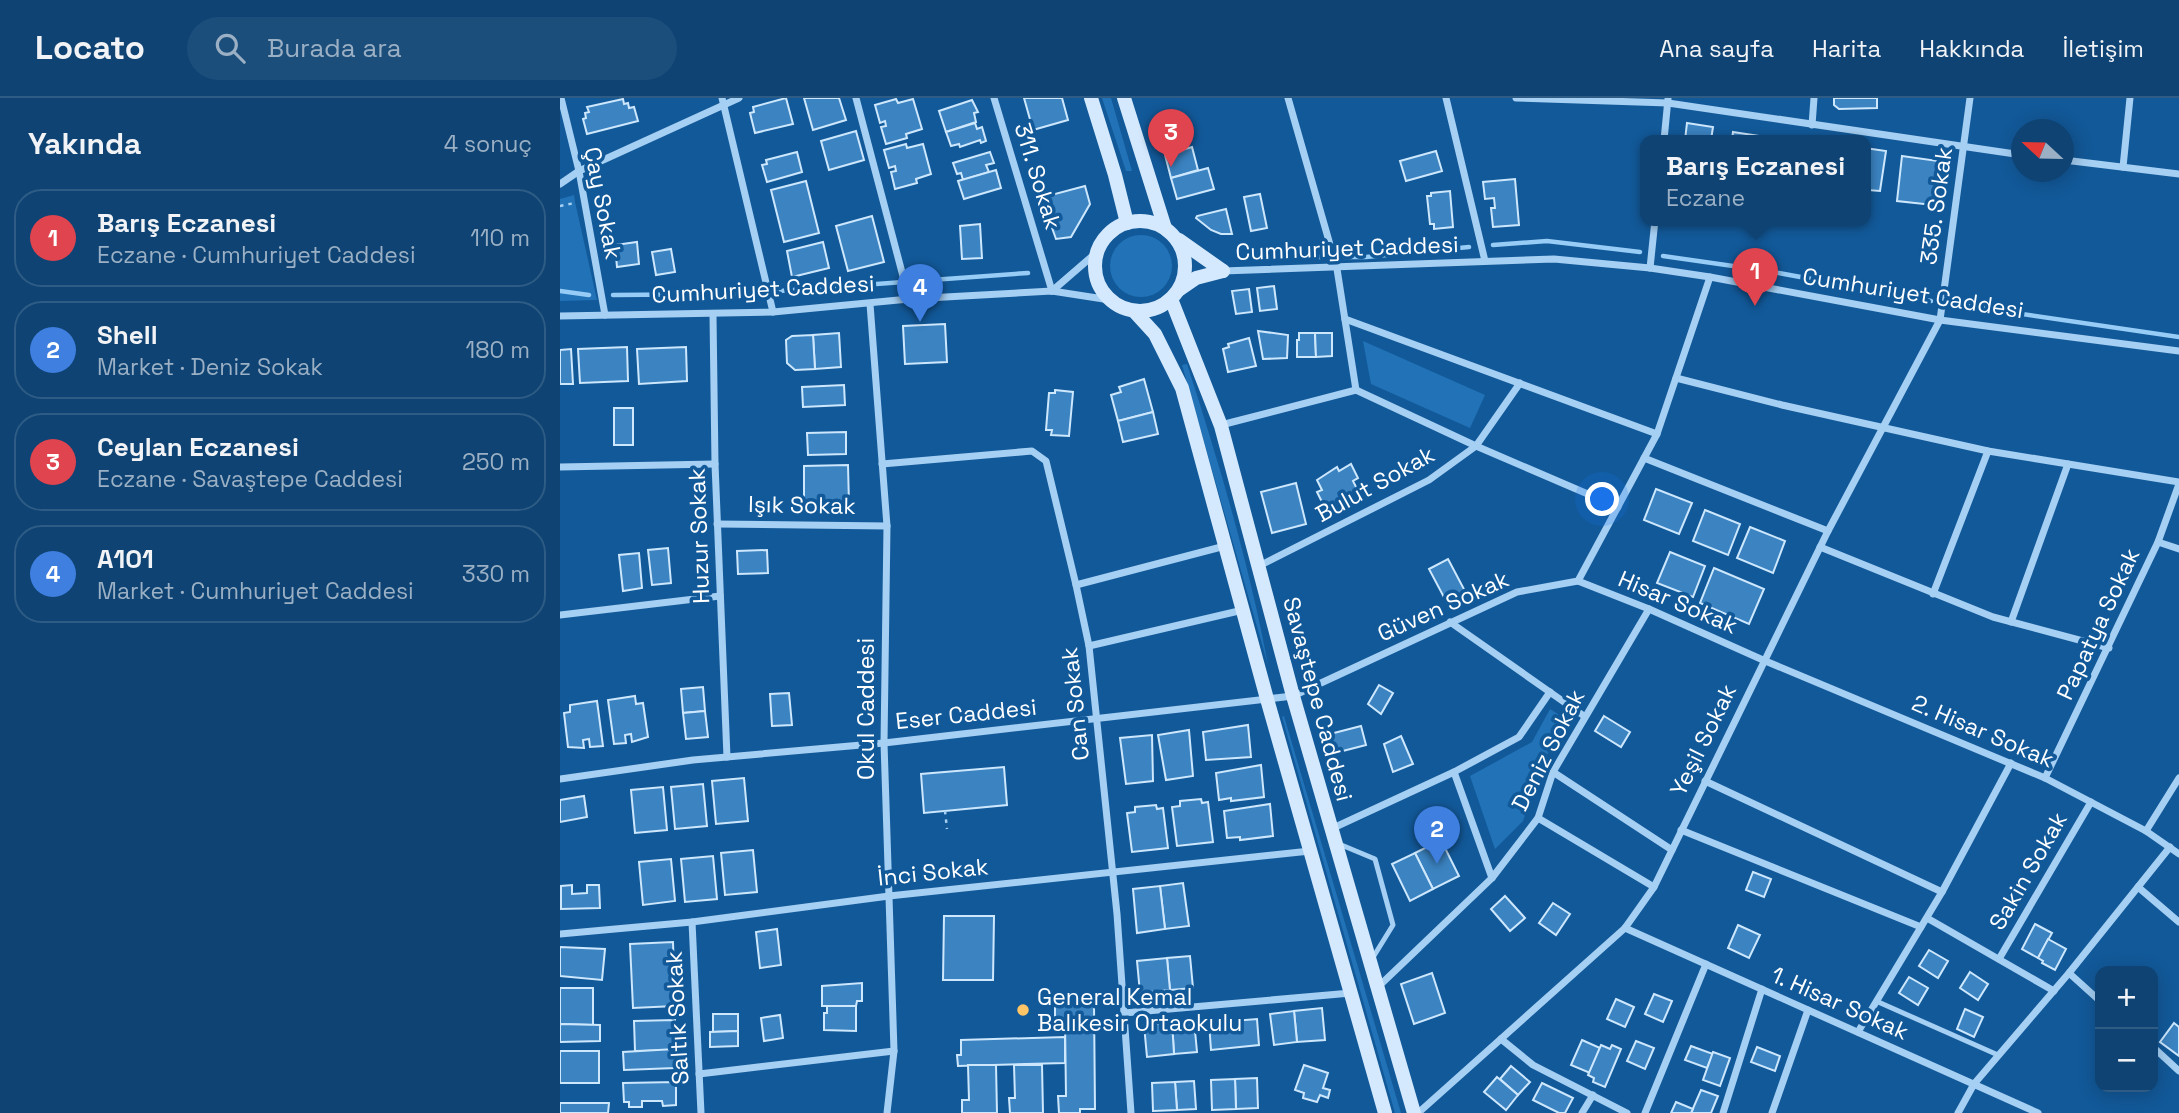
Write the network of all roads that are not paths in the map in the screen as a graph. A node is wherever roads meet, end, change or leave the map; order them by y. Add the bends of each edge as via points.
1 (561, 98) edge
2 (739, 98) edge
3 (856, 98) edge
4 (995, 98) edge
5 (1091, 98) edge
6 (1124, 98) edge
7 (1288, 98) edge
8 (1446, 98) edge
9 (1516, 98) edge
10 (1814, 98) edge
11 (1970, 98) edge
12 (2130, 98) edge
13 (1668, 100) edge
14 (723, 102) edge
15 (1812, 125) junction
16 (1664, 135) edge
17 (1963, 148) junction
18 (2011, 154) edge
19 (2074, 161) edge
20 (2123, 167) junction
21 (579, 171) junction
22 (2179, 174) edge
23 (560, 184) edge
24 (1126, 223) junction
25 (1654, 226) edge
26 (1170, 232) junction
27 (1097, 252) junction
28 (1485, 261) junction
29 (1650, 268) junction
30 (1337, 269) junction
31 (1223, 271) junction
32 (1710, 277) junction
33 (1052, 291) junction
34 (1175, 294) junction
35 (909, 299) junction
36 (1110, 300) junction
37 (870, 304) junction
38 (1134, 311) junction
39 (773, 312) junction
40 (713, 314) junction
41 (605, 315) junction
42 (560, 316) edge
43 (1345, 319) junction
44 (1940, 320) junction
45 (2179, 351) edge
46 (1676, 378) junction
47 (1520, 383) junction
48 (1356, 390) junction
49 (1221, 426) junction
50 (1883, 427) junction
51 (1657, 434) junction
52 (1476, 446) junction
53 (1988, 452) junction
54 (1644, 458) junction
55 (715, 464) junction
56 (882, 464) junction
57 (2068, 464) junction
58 (560, 467) edge
59 (2179, 483) edge
60 (2177, 495) edge
61 (1618, 507) junction
62 (717, 524) junction
63 (887, 526) junction
64 (1828, 531) junction
65 (2158, 542) junction
66 (1226, 546) junction
67 (1820, 547) junction
68 (2179, 550) edge
69 (1259, 567) junction
70 (1578, 581) junction
71 (1076, 584) junction
72 (1933, 594) junction
73 (720, 596) junction
74 (1649, 609) junction
75 (1243, 610) junction
76 (560, 615) edge
77 (1450, 622) junction
78 (2011, 622) junction
79 (1089, 646) junction
80 (2109, 648) junction
81 (1763, 660) junction
82 (1550, 692) junction
83 (1293, 695) junction
84 (1267, 699) junction
85 (1584, 716) junction
86 (1096, 719) junction
87 (884, 743) junction
88 (727, 757) junction
89 (2011, 763) junction
90 (1454, 772) junction
91 (1553, 772) junction
92 (2045, 778) junction
93 (2179, 778) edge
94 (560, 779) edge
95 (1705, 781) junction
96 (2091, 802) junction
97 (1538, 818) junction
98 (1681, 830) junction
99 (2146, 831) junction
100 (1333, 836) junction
101 (2169, 847) junction
102 (1672, 850) junction
103 (1310, 851) junction
104 (2179, 854) edge
105 (1113, 873) junction
106 (1492, 878) junction
107 (1654, 887) junction
108 (2138, 887) junction
109 (1942, 892) junction
110 (889, 896) junction
111 (1927, 918) junction
112 (692, 922) junction
113 (2179, 922) edge
114 (1921, 927) junction
115 (1626, 928) junction
116 (560, 934) edge
117 (1999, 959) junction
118 (1371, 962) junction
119 (1706, 964) junction
120 (2069, 973) junction
121 (1378, 987) junction
122 (1762, 989) junction
123 (2054, 991) junction
124 (1350, 993) junction
125 (2095, 996) edge
126 (1876, 1001) junction
127 (1808, 1010) junction
128 (1124, 1013) junction
129 (1858, 1032) junction
130 (1501, 1039) junction
131 (894, 1051) junction
132 (2158, 1052) edge
133 (1998, 1055) junction
134 (2179, 1071) edge
135 (699, 1074) junction
136 (1974, 1084) junction
137 (1593, 1095) junction
138 (701, 1113) edge
139 (887, 1113) edge
140 (1131, 1113) edge
141 (1385, 1113) edge
142 (1416, 1113) edge
143 (1582, 1113) edge
144 (1628, 1113) edge
145 (1645, 1113) edge
146 (1723, 1113) edge
147 (1772, 1113) edge
148 (1958, 1113) edge
149 (2038, 1113) edge

1 - 21 street, Çay Sokak
2 - 14 street
3 - 35 street
4 - 33 street, 311. Sokak
5 - 24 main road
6 - 26 main road
7 - 30 street
8 - 28 street
9 - 13 street
10 - 15 street
11 - 17 street, 335. Sokak
12 - 20 street
13 - 15 street
13 - 16 street
14 - 21 street
14 - 39 street
15 - 17 street
17 - 18 street
17 - 44 street, 335. Sokak
19 - 20 street
20 - 22 street
21 - 23 street
21 - 41 street, Çay Sokak
24 - 26 main road via 1153,222
24 - 27 main road via 1114,229
25 - 29 street
26 - 31 main road
26 - 34 main road via 1185,262 1185,276
27 - 33 street
27 - 36 main road via 1096,278
28 - 29 street, Cumhuriyet Caddesi via 1554,259
28 - 30 street, Cumhuriyet Caddesi
29 - 32 street, Cumhuriyet Caddesi
30 - 31 street, Cumhuriyet Caddesi
30 - 43 street
31 - 34 main road via 1196,278
32 - 44 street, Cumhuriyet Caddesi
32 - 46 street
33 - 35 street, Cumhuriyet Caddesi
33 - 36 street, Cumhuriyet Caddesi
34 - 38 main road via 1160,307
34 - 49 main road, Savaştepe Caddesi
35 - 37 street, Cumhuriyet Caddesi
36 - 38 main road
37 - 39 street, Cumhuriyet Caddesi
37 - 56 street, Okul Caddesi
38 - 66 main road, Savaştepe Caddesi via 1155,334 1182,388
39 - 40 street, Cumhuriyet Caddesi
40 - 41 street, Cumhuriyet Caddesi
40 - 55 street, Huzur Sokak
41 - 42 street, Cumhuriyet Caddesi
43 - 47 street
43 - 48 street
44 - 45 street, Cumhuriyet Caddesi
44 - 50 street, Yeşil Sokak
46 - 50 street
46 - 51 street
47 - 51 street
47 - 52 street, Bulut Sokak
48 - 49 street
48 - 52 street
49 - 69 main road, Savaştepe Caddesi
50 - 53 street
50 - 64 street, Yeşil Sokak
51 - 54 street
52 - 61 street
52 - 69 street, Bulut Sokak via 1429,480
53 - 57 street
53 - 72 street
54 - 61 street
54 - 64 street
55 - 58 street
55 - 62 street, Huzur Sokak
56 - 63 street, Okul Caddesi
56 - 71 street, Can Sokak via 1032,451 1046,461
57 - 59 street
57 - 78 street
59 - 60 street, Papatya Sokak
60 - 65 street, Papatya Sokak
61 - 70 street
62 - 63 street, Işık Sokak
62 - 73 street, Huzur Sokak
63 - 87 street, Okul Caddesi
64 - 67 street, Yeşil Sokak
65 - 68 street
65 - 80 street, Papatya Sokak
66 - 71 street
66 - 75 main road, Savaştepe Caddesi
67 - 72 street
67 - 81 street, Yeşil Sokak
69 - 83 main road, Savaştepe Caddesi
70 - 74 street, Hisar Sokak
70 - 77 street, Güven Sokak via 1517,592
71 - 79 street, Can Sokak
72 - 78 street
73 - 76 street
73 - 88 street, Huzur Sokak
74 - 81 street, Hisar Sokak
74 - 85 street, Deniz Sokak
75 - 79 street
75 - 84 main road, Savaştepe Caddesi
77 - 82 street
77 - 83 street, Güven Sokak
78 - 80 street
79 - 86 street, Can Sokak
80 - 92 street, Papatya Sokak
81 - 89 street, 2. Hisar Sokak
81 - 95 street, Yeşil Sokak
82 - 85 street
82 - 90 street via 1519,737
83 - 84 street, Eser Caddesi
83 - 100 main road, Savaştepe Caddesi
84 - 86 street, Eser Caddesi
84 - 103 main road, Savaştepe Caddesi
85 - 91 street, Deniz Sokak
86 - 87 street, Eser Caddesi
86 - 105 street, Can Sokak
87 - 88 street, Eser Caddesi
87 - 110 street, Okul Caddesi
88 - 94 street, Eser Caddesi
89 - 92 street, 2. Hisar Sokak
89 - 109 street
90 - 100 street
90 - 106 street
91 - 97 street, Deniz Sokak
91 - 102 street
92 - 96 street, 2. Hisar Sokak
93 - 99 street
95 - 98 street, Yeşil Sokak
95 - 109 street
96 - 99 street, 2. Hisar Sokak
96 - 117 street, Sakin Sokak
97 - 106 street, Deniz Sokak
97 - 107 street
98 - 102 street, Yeşil Sokak
98 - 114 street
99 - 101 street, 2. Hisar Sokak
100 - 118 main road, Savaştepe Caddesi
100 - 118 lane via 1375,859 1394,925
101 - 104 street, 2. Hisar Sokak
101 - 108 street
102 - 107 street, Yeşil Sokak
103 - 105 street, İnci Sokak
103 - 124 main road, Savaştepe Caddesi
105 - 110 street, İnci Sokak
105 - 128 street, Can Sokak
106 - 121 street, Deniz Sokak
107 - 115 street, Yeşil Sokak
108 - 113 street
108 - 120 street
109 - 111 street
110 - 112 street, İnci Sokak
110 - 131 street, Okul Caddesi
111 - 114 street
111 - 117 street
112 - 116 street, İnci Sokak
112 - 135 street, Saltık Sokak
114 - 126 street
115 - 119 street, 1. Hisar Sokak
115 - 130 street, Yeşil Sokak
117 - 123 street
118 - 121 main road, Savaştepe Caddesi
119 - 122 street, 1. Hisar Sokak
119 - 145 street
120 - 123 street
120 - 125 street
121 - 142 main road, Savaştepe Caddesi
122 - 127 street, 1. Hisar Sokak
122 - 146 street
123 - 133 street
124 - 128 street
124 - 141 main road, Savaştepe Caddesi
126 - 129 street
126 - 133 lane
127 - 129 street, 1. Hisar Sokak
127 - 147 street
128 - 140 street, Can Sokak
129 - 136 street, 1. Hisar Sokak
130 - 137 street via 1532,1065
130 - 142 street, Yeşil Sokak
131 - 135 street
131 - 139 street, Okul Caddesi
132 - 134 street
133 - 136 street
135 - 138 street, Saltık Sokak
136 - 148 street
136 - 149 street, 1. Hisar Sokak
137 - 143 street
137 - 144 street

